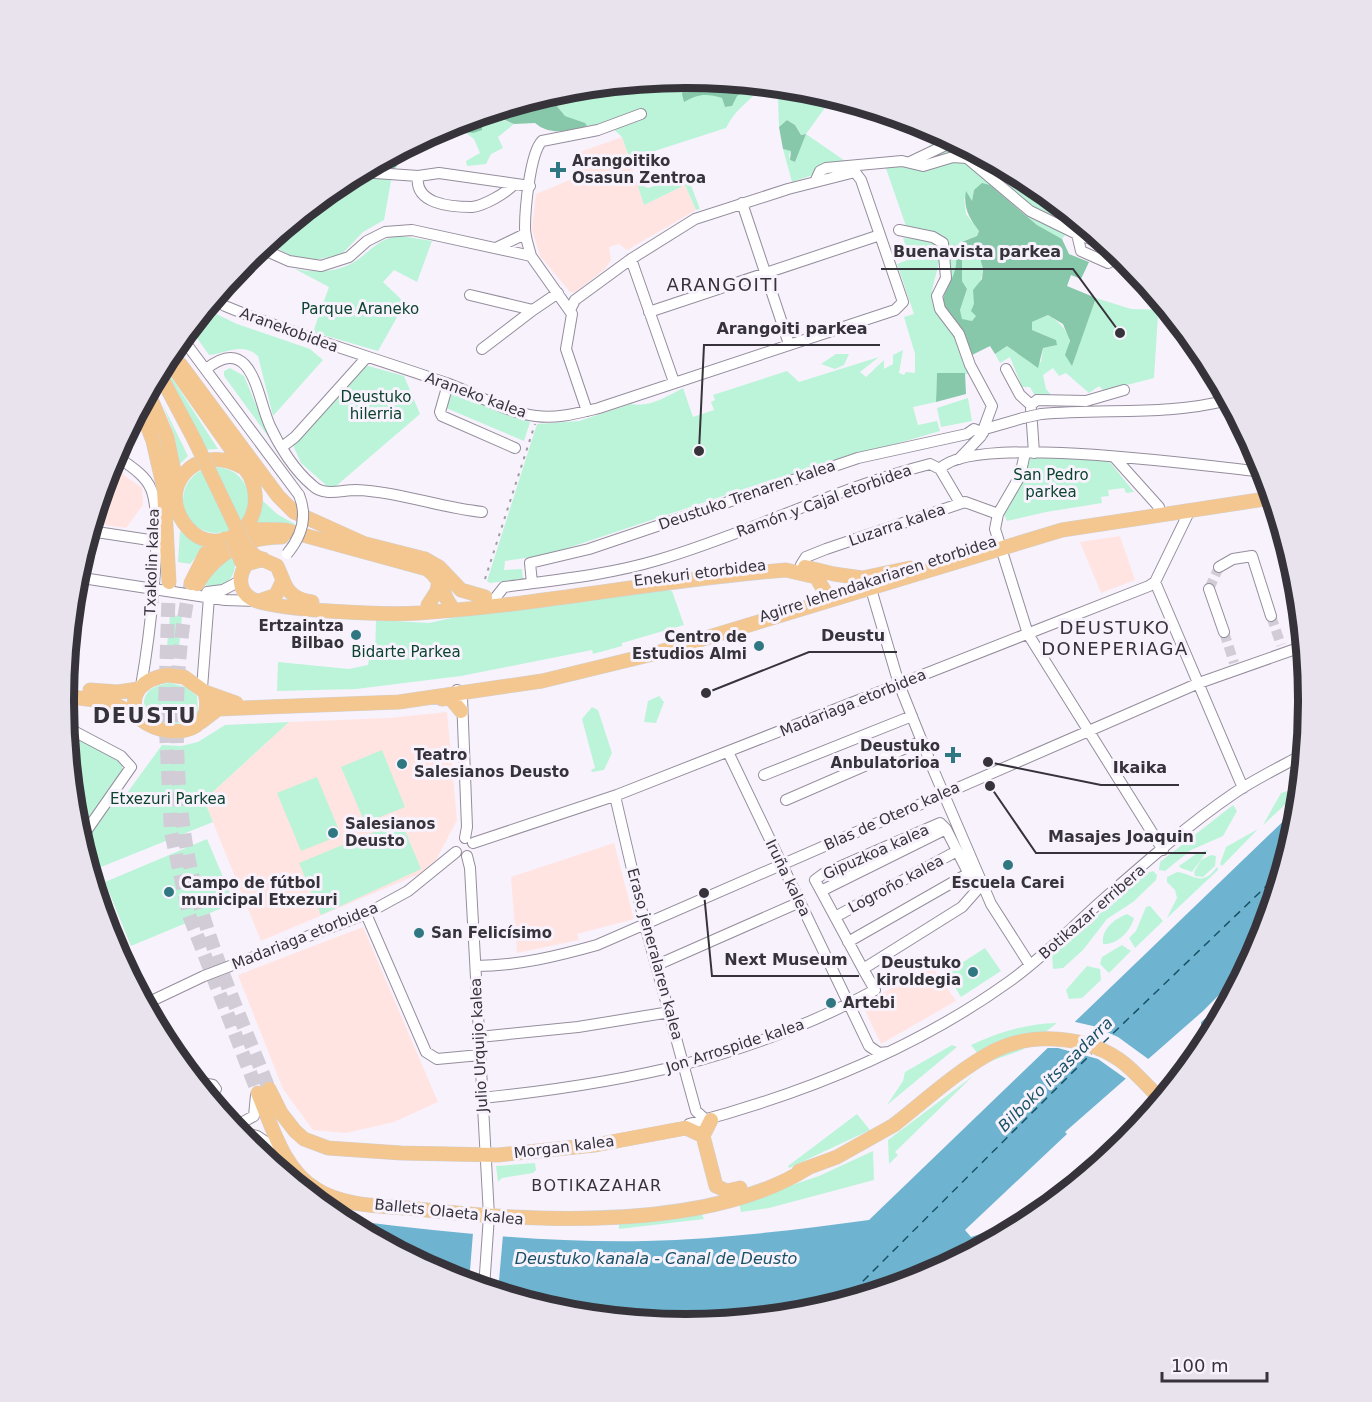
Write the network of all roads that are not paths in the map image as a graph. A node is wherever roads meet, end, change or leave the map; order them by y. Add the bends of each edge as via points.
1 (641, 114) dead end
2 (944, 146) edge
3 (910, 162) junction
4 (377, 173) edge
5 (418, 176) junction
6 (815, 182) junction
7 (514, 184) junction
8 (530, 186) junction
9 (742, 203) junction
10 (899, 230) dead end
11 (525, 234) junction
12 (1077, 234) junction
13 (880, 235) junction
14 (1088, 238) edge
15 (496, 248) junction
16 (270, 252) edge
17 (531, 256) junction
18 (631, 259) junction
19 (1112, 261) edge
20 (765, 274) junction
21 (470, 295) dead end
22 (560, 296) junction
23 (221, 302) edge
24 (573, 305) junction
25 (533, 310) junction
26 (649, 312) junction
27 (789, 344) junction
28 (188, 345) edge
29 (482, 349) dead end
30 (366, 358) junction
31 (178, 360) edge
32 (173, 368) edge
33 (206, 369) junction
34 (1006, 369) dead end
35 (674, 382) junction
36 (163, 383) edge
37 (448, 384) junction
38 (160, 389) edge
39 (1124, 390) dead end
40 (152, 402) edge
41 (1220, 402) edge
42 (1031, 405) junction
43 (1071, 406) junction
44 (586, 411) junction
45 (144, 417) edge
46 (984, 431) junction
47 (190, 441) junction
48 (282, 447) junction
49 (515, 448) dead end
50 (1029, 453) junction
51 (1115, 458) junction
52 (959, 459) junction
53 (122, 462) edge
54 (242, 467) junction
55 (940, 469) junction
56 (1254, 471) edge
57 (177, 486) junction
58 (256, 488) junction
59 (1262, 492) edge
60 (1264, 499) edge
61 (960, 503) junction
62 (1159, 507) junction
63 (1190, 510) junction
64 (482, 512) dead end
65 (998, 514) junction
66 (178, 516) junction
67 (97, 532) edge
68 (247, 535) junction
69 (225, 539) junction
70 (156, 541) junction
71 (364, 544) junction
72 (999, 544) junction
73 (273, 565) junction
74 (801, 565) junction
75 (914, 567) junction
76 (1219, 567) dead end
77 (242, 571) junction
78 (86, 579) edge
79 (439, 580) junction
80 (1155, 582) junction
81 (532, 583) junction
82 (195, 587) junction
83 (871, 589) junction
84 (1209, 589) tunnel mouth
85 (153, 590) junction
86 (834, 596) junction
87 (209, 597) junction
88 (491, 597) junction
89 (258, 601) junction
90 (428, 604) junction
91 (451, 606) junction
92 (473, 608) junction
93 (1271, 615) tunnel mouth
94 (1224, 632) tunnel mouth
95 (1028, 634) junction
96 (1296, 647) edge
97 (1199, 683) junction
98 (899, 684) junction
99 (139, 687) junction
100 (74, 688) edge
101 (203, 690) junction
102 (74, 697) edge
103 (462, 698) junction
104 (137, 716) junction
105 (912, 716) junction
106 (201, 722) junction
107 (1087, 731) junction
108 (75, 732) edge
109 (922, 741) junction
110 (728, 752) junction
111 (1295, 759) edge
112 (764, 775) dead end
113 (1243, 788) junction
114 (944, 792) junction
115 (615, 796) junction
116 (786, 800) dead end
117 (87, 831) edge
118 (469, 841) junction
119 (1163, 850) junction
120 (957, 851) junction
121 (462, 854) junction
122 (782, 865) junction
123 (969, 873) junction
124 (800, 902) junction
125 (366, 914) junction
126 (835, 917) junction
127 (645, 925) junction
128 (848, 942) junction
129 (657, 965) junction
130 (1030, 965) junction
131 (476, 966) junction
132 (863, 969) junction
133 (152, 1001) edge
134 (849, 1004) junction
135 (670, 1012) junction
136 (479, 1037) junction
137 (892, 1051) junction
138 (480, 1055) junction
139 (874, 1060) joint
140 (684, 1066) junction
141 (209, 1085) edge
142 (216, 1089) dead end
143 (261, 1092) junction
144 (1155, 1094) edge
145 (482, 1098) junction
146 (696, 1111) junction
147 (708, 1119) junction
148 (243, 1124) edge
149 (688, 1126) junction
150 (254, 1135) edge
151 (703, 1136) junction
152 (285, 1155) junction
153 (484, 1155) junction
154 (808, 1168) junction
155 (308, 1183) edge
156 (308, 1183) edge
157 (716, 1186) junction
158 (633, 1215) junction
159 (489, 1216) junction
160 (485, 1279) edge

1 - 8 street via 598,130 542,141 533,158
2 - 3 street
3 - 6 street via 826,168
3 - 12 street via 923,166 953,157 967,158 1030,211
4 - 5 street
5 - 7 street via 440,173
5 - 7 street via 419,189 428,200 474,207
6 - 9 street
6 - 13 street via 857,173
7 - 8 street
8 - 11 street
9 - 18 street via 695,219
9 - 20 street
10 - 46 street via 943,243 946,278 938,302 941,313 959,334 992,406
11 - 15 street
11 - 17 street
12 - 14 street
12 - 19 street via 1081,251
13 - 20 street
13 - 27 street, Araneko kalea via 903,302 895,310
15 - 16 street via 396,229 375,236 356,253 330,265 302,265
15 - 17 street
17 - 22 street
18 - 24 street
18 - 26 street
20 - 26 street
20 - 27 street
21 - 25 street
22 - 24 street
22 - 25 street
23 - 30 street, Aranekobidea via 255,319
24 - 44 street via 566,349
25 - 29 street
26 - 35 street
27 - 35 street, Araneko kalea
28 - 33 street
30 - 37 street, Araneko kalea
30 - 48 street
31 - 71 main road via 294,512
32 - 54 main road
33 - 48 street via 214,362 228,359 247,366 254,374 271,428
33 - 73 street, bridge via 299,495 304,513 302,528 295,544
34 - 42 street via 1020,395
35 - 44 street, Araneko kalea
36 - 47 main road
37 - 44 street, Araneko kalea via 535,416
37 - 49 street via 442,416
38 - 47 main road
39 - 43 street
40 - 57 main road via 167,437
41 - 43 street via 1192,408
42 - 43 street via 1037,400
42 - 50 street
43 - 46 street, bridge
45 - 66 main road via 164,489 169,582
46 - 52 street
46 - 81 street, Deustuko Trenaren kalea via 974,429 967,434 858,458 589,549 530,563
47 - 73 main road, bridge via 245,546
47 - 77 main road, bridge
48 - 64 street via 310,485 318,489 358,490
50 - 51 street, Ramón y Cajal etorbidea
50 - 52 street, Ramón y Cajal etorbidea
50 - 65 street
51 - 56 street, Ramón y Cajal etorbidea
51 - 62 street
52 - 55 street, Ramón y Cajal etorbidea
53 - 70 street, Txakolin kalea via 151,488
54 - 57 main road via 231,461 208,459 190,468
54 - 58 main road
55 - 61 street
55 - 81 street, Ramón y Cajal etorbidea via 930,464 914,468 655,561
57 - 66 main road
58 - 68 main road via 257,503
58 - 71 main road, Enekuri etorbidea via 299,520
59 - 62 main road, Agirre lehendakariaren etorbidea
60 - 63 main road, Agirre lehendakariaren etorbidea
61 - 65 street, Luzarra kalea
61 - 74 street, Luzarra kalea via 816,553 806,557
62 - 72 main road, Agirre lehendakariaren etorbidea via 1069,521
63 - 72 main road, Agirre lehendakariaren etorbidea via 1101,522
63 - 80 street
65 - 72 street via 995,529
66 - 69 main road via 190,531 207,539
67 - 70 street
68 - 69 main road
68 - 79 main road via 285,531 427,569
68 - 82 main road via 219,557
69 - 82 main road via 206,553
70 - 85 street, Txakolin kalea
71 - 88 main road, Enekuri etorbidea via 425,559 439,567 461,590
72 - 75 main road, Agirre lehendakariaren etorbidea
72 - 83 main road, Agirre lehendakariaren etorbidea
72 - 95 street
73 - 77 main road via 252,561
73 - 89 main road via 276,596
73 - 90 main road via 286,588 297,599 308,602 389,607
74 - 75 main road, Enekuri etorbidea via 862,578
74 - 88 main road, Enekuri etorbidea via 778,563
75 - 86 main road, Agirre lehendakariaren etorbidea
76 - 93 street via 1233,559 1252,556
77 - 82 street via 223,590
77 - 89 main road via 246,594
78 - 85 street
79 - 90 main road
79 - 91 main road
80 - 95 street, Madariaga etorbidea
80 - 97 street
81 - 88 street, Ramón y Cajal etorbidea via 504,587
82 - 85 street
82 - 87 street
83 - 86 main road, Agirre lehendakariaren etorbidea
83 - 98 street
84 - 94 street
85 - 99 street, Txakolin kalea via 146,663
86 - 92 main road, Enekuri etorbidea via 816,577 786,570
86 - 103 main road, Agirre lehendakariaren etorbidea via 625,658
87 - 89 street
87 - 101 street
88 - 91 main road, Enekuri etorbidea
88 - 92 main road
89 - 91 main road via 358,612 417,613
90 - 91 main road
91 - 92 main road, Enekuri etorbidea
95 - 98 street, Madariaga etorbidea
95 - 107 street
96 - 97 street, Blas de Otero kalea via 1235,666
97 - 107 street, Blas de Otero kalea
97 - 113 street
98 - 105 street
98 - 110 street, Madariaga etorbidea
99 - 100 main road via 103,692
99 - 101 main road via 167,675 184,677
99 - 104 main road via 134,697
101 - 103 main road, Agirre lehendakariaren etorbidea via 228,702 259,703
101 - 106 main road via 207,711
102 - 104 main road via 111,702
103 - 106 main road, Agirre lehendakariaren etorbidea via 215,709
103 - 118 street
104 - 106 main road via 152,727 173,732
105 - 109 street
105 - 112 street
107 - 114 street, Blas de Otero kalea
107 - 119 street
108 - 117 street via 121,756 131,767
109 - 114 street
109 - 116 street
110 - 115 street, Madariaga etorbidea
110 - 122 street, Iruña kalea
111 - 113 street, Botikazar erribera
113 - 119 street, Botikazar erribera
114 - 122 street, Blas de Otero kalea
114 - 130 street via 991,904
115 - 118 street, Madariaga etorbidea
115 - 127 street, Eraso jeneralaren kalea
118 - 121 street via 473,851
118 - 121 street via 457,841
119 - 130 street, Botikazar erribera
120 - 123 street, Gipuzkoa kalea
120 - 126 street, Logroño kalea
120 - 126 street, Gipuzkoa kalea via 940,823 823,874 815,880
121 - 125 street, Madariaga etorbidea
121 - 131 street, Julio Urquijo kalea via 470,868
122 - 124 street, Iruña kalea
122 - 127 street, Blas de Otero kalea
123 - 128 street
123 - 132 street, Gipuzkoa kalea via 977,890 962,907
124 - 129 street
124 - 134 street, Iruña kalea
125 - 133 street, Madariaga etorbidea via 224,968
125 - 138 street via 426,1052 437,1059
126 - 128 street, Gipuzkoa kalea
127 - 129 street, Eraso jeneralaren kalea
127 - 131 street, Blas de Otero kalea via 562,955
128 - 132 street, Gipuzkoa kalea
129 - 135 street, Eraso jeneralaren kalea
130 - 137 street, Botikazar erribera via 970,1007
131 - 136 street, Julio Urquijo kalea
132 - 134 street, Jon Arrospide kalea via 875,990
134 - 137 street, Iruña kalea via 869,1046 879,1053
134 - 140 street, Jon Arrospide kalea via 768,1039
135 - 136 street
135 - 140 street, Eraso jeneralaren kalea
136 - 138 street, Julio Urquijo kalea
137 - 139 street, Botikazar erribera
138 - 145 street, Julio Urquijo kalea
139 - 147 street, Morgan kalea via 771,1101
140 - 145 street, Jon Arrospide kalea via 626,1079
140 - 146 street, Eraso jeneralaren kalea
141 - 142 street
143 - 148 street via 254,1116
143 - 152 main road, Ballets Olaeta kalea
143 - 153 main road, Morgan kalea via 304,1139 315,1144 401,1154
144 - 154 main road, Ballets Olaeta kalea, bridge via 1124,1063 1107,1053 1072,1042 1037,1039 1009,1045 982,1058 894,1125 837,1157
145 - 153 street, Julio Urquijo kalea
146 - 147 street
146 - 149 street
147 - 149 street, Morgan kalea
147 - 151 main road
149 - 151 main road
149 - 153 main road, Morgan kalea via 595,1145
150 - 152 street
151 - 157 main road
152 - 155 main road, Ballets Olaeta kalea
153 - 159 street, Julio Urquijo kalea
154 - 157 main road, Ballets Olaeta kalea via 731,1191
154 - 158 main road, Ballets Olaeta kalea via 743,1196
156 - 159 main road, Ballets Olaeta kalea via 339,1198
157 - 158 main road, Ballets Olaeta kalea via 713,1193 700,1200
158 - 159 main road, Ballets Olaeta kalea via 570,1220
159 - 160 street, Julio Urquijo kalea

